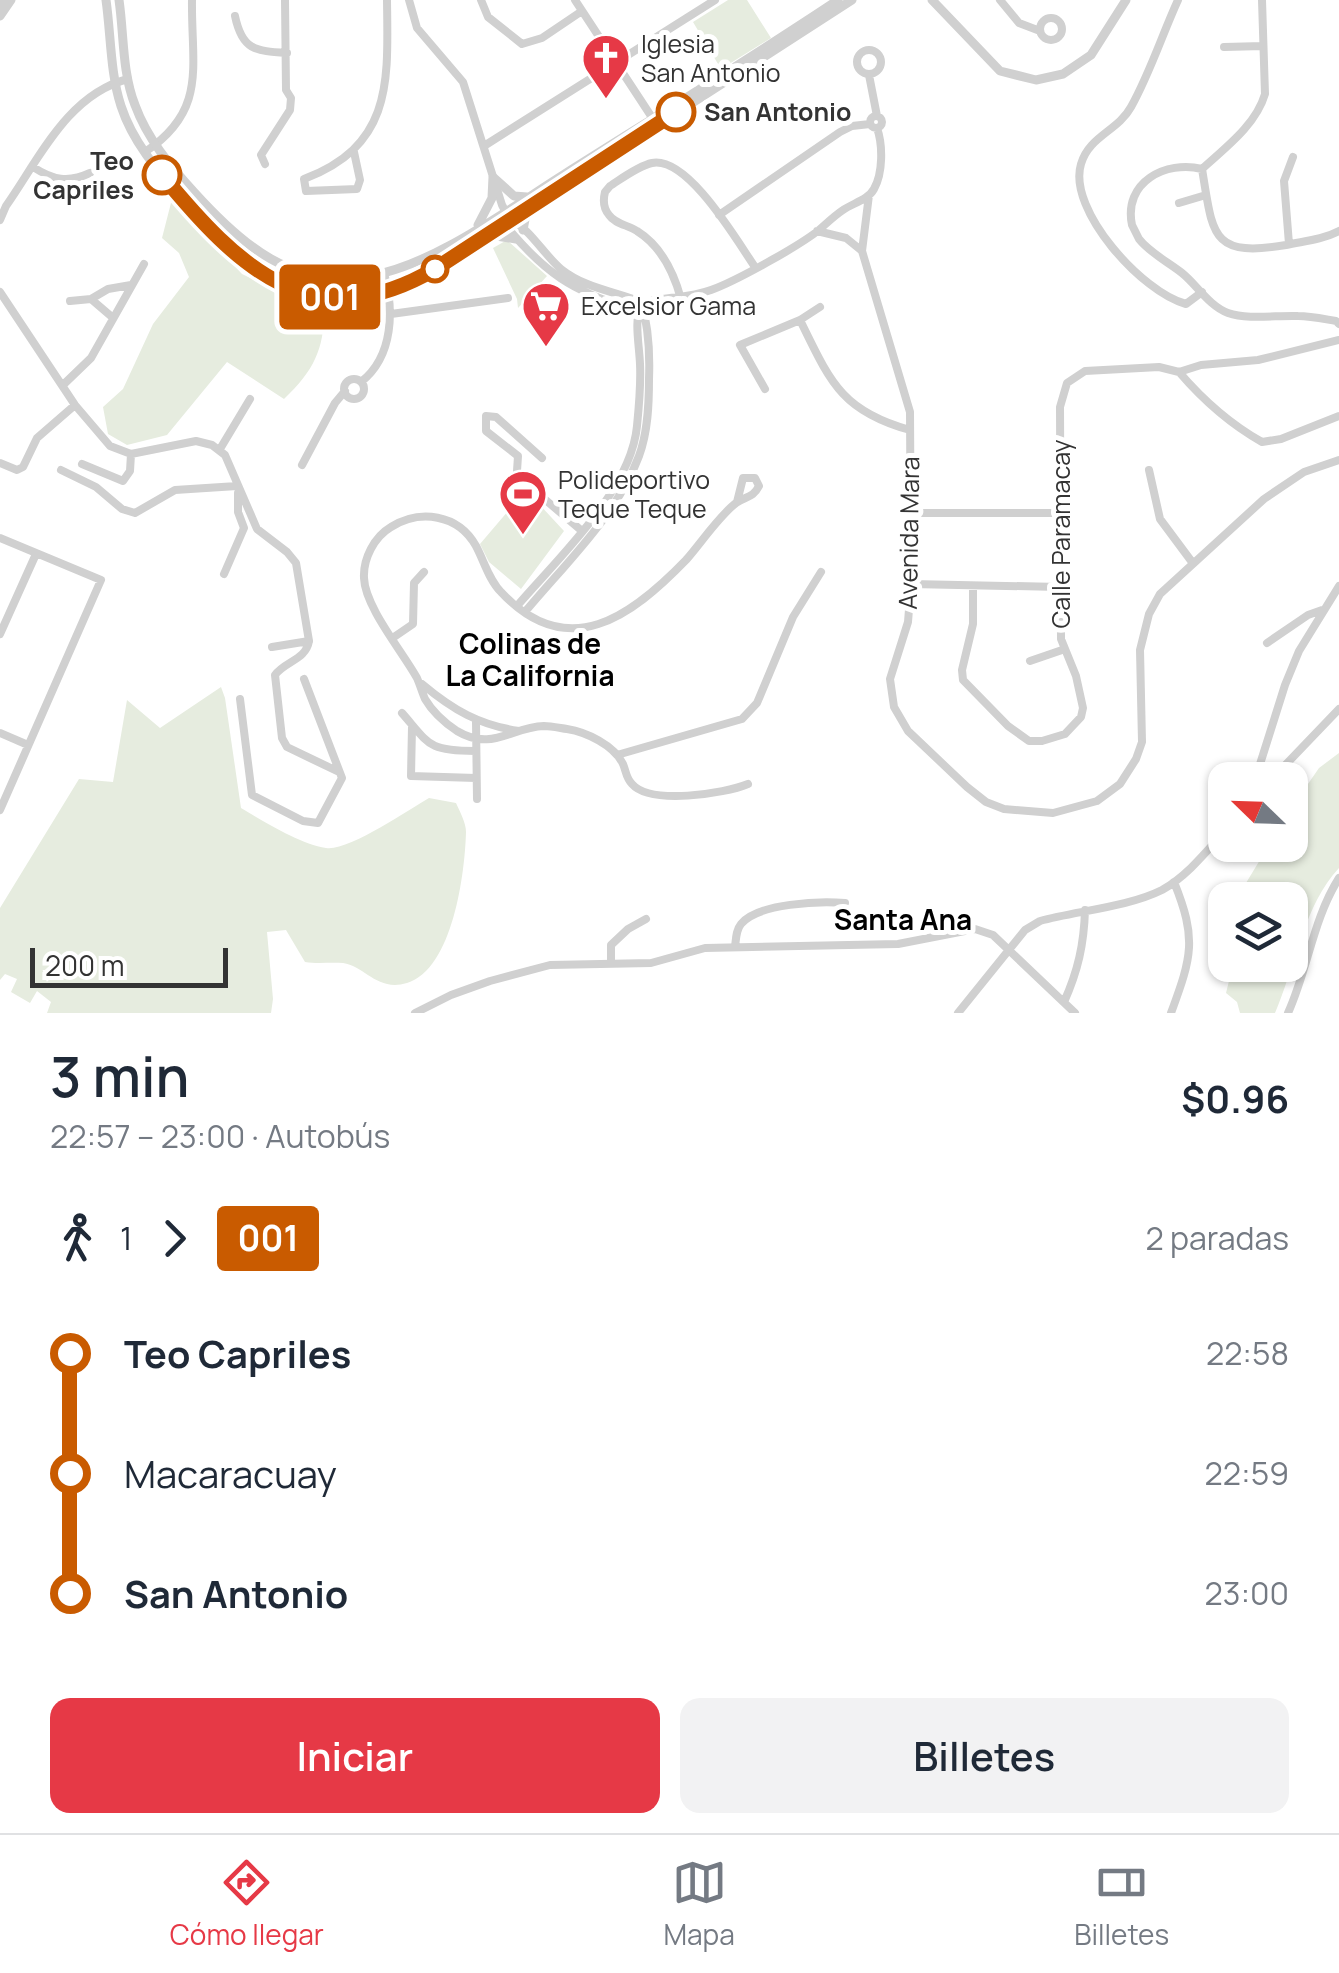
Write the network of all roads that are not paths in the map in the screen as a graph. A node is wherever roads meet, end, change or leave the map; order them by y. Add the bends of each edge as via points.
1 (106, 0) edge
2 (120, 0) edge
3 (192, 0) edge
4 (286, 0) edge
5 (387, 0) edge
6 (409, 0) edge
7 (481, 0) edge
8 (575, 0) edge
9 (715, 0) edge
10 (838, 0) edge
11 (852, 0) edge
12 (932, 0) edge
13 (1014, 0) edge
14 (1126, 0) edge
15 (1178, 0) edge
16 (1262, 0) edge
17 (5, 2) edge
18 (1003, 3) edge
19 (582, 11) junction
20 (0, 16) edge
21 (235, 16) dead end
22 (1040, 31) dead end
23 (1263, 46) junction
24 (1224, 47) dead end
25 (286, 54) junction
26 (617, 63) junction
27 (869, 75) dead end
28 (128, 79) junction
29 (116, 82) junction
30 (653, 119) junction
31 (874, 126) junction
32 (156, 145) junction
33 (484, 146) junction
34 (144, 152) junction
35 (354, 152) junction
36 (1293, 157) dead end
37 (265, 164) dead end
38 (34, 167) junction
39 (1202, 169) junction
40 (90, 172) dead end
41 (493, 177) junction
42 (869, 195) junction
43 (1206, 195) junction
44 (529, 197) junction
45 (1179, 203) dead end
46 (3, 205) edge
47 (526, 209) junction
48 (508, 215) junction
49 (719, 215) junction
50 (0, 220) edge
51 (476, 228) junction
52 (1339, 231) edge
53 (817, 232) junction
54 (520, 234) junction
55 (487, 235) junction
56 (1288, 244) junction
57 (862, 251) junction
58 (144, 264) dead end
59 (755, 267) junction
60 (384, 272) junction
61 (131, 286) junction
62 (389, 291) junction
63 (0, 292) edge
64 (1202, 292) junction
65 (91, 298) junction
66 (508, 298) dead end
67 (70, 300) dead end
68 (681, 300) junction
69 (641, 302) junction
70 (820, 307) dead end
71 (391, 314) junction
72 (112, 317) junction
73 (800, 320) junction
74 (1338, 321) edge
75 (1339, 340) edge
76 (1180, 372) junction
77 (361, 382) junction
78 (63, 385) junction
79 (765, 389) dead end
80 (345, 391) junction
81 (250, 399) dead end
82 (75, 405) junction
83 (1339, 416) edge
84 (910, 430) junction
85 (220, 449) junction
86 (132, 454) junction
87 (542, 458) dead end
88 (1339, 460) edge
89 (0, 463) edge
90 (82, 464) dead end
91 (302, 465) dead end
92 (60, 470) dead end
93 (1149, 470) dead end
94 (238, 488) junction
95 (737, 502) dead end
96 (911, 513) junction
97 (1059, 513) junction
98 (585, 533) junction
99 (0, 538) edge
100 (36, 554) junction
101 (1192, 562) junction
102 (424, 572) dead end
103 (821, 572) dead end
104 (224, 574) dead end
105 (911, 584) junction
106 (973, 586) junction
107 (1060, 586) junction
108 (1339, 586) edge
109 (521, 609) junction
110 (1322, 610) junction
111 (0, 634) edge
112 (394, 637) junction
113 (309, 641) junction
114 (1266, 644) dead end
115 (272, 647) dead end
116 (1065, 648) junction
117 (1030, 661) dead end
118 (304, 679) dead end
119 (419, 682) junction
120 (240, 699) dead end
121 (1339, 708) edge
122 (402, 713) dead end
123 (476, 722) junction
124 (412, 728) junction
125 (519, 732) junction
126 (0, 733) edge
127 (474, 738) junction
128 (28, 745) junction
129 (475, 752) junction
130 (617, 755) junction
131 (1261, 762) edge
132 (1289, 762) edge
133 (338, 772) junction
134 (476, 778) junction
135 (748, 784) dead end
136 (476, 799) dead end
137 (0, 810) edge
138 (1208, 847) edge
139 (1339, 878) edge
140 (1174, 882) junction
141 (845, 902) dead end
142 (1085, 910) junction
143 (646, 919) dead end
144 (734, 948) junction
145 (1008, 952) junction
146 (610, 962) junction
147 (1064, 1002) junction
148 (415, 1013) edge
149 (958, 1013) edge
150 (1075, 1013) edge
151 (1171, 1013) edge
152 (1288, 1013) edge

1 - 29 street
2 - 28 street
3 - 32 street via 193,90 185,112
4 - 25 street
5 - 35 street via 384,94
6 - 33 street via 417,28 463,82
7 - 19 street via 488,17 522,44
8 - 19 street
9 - 26 street
10 - 30 street
11 - 47 street
12 - 14 street via 1000,70 1036,80 1063,74 1091,54
13 - 18 street
15 - 64 street via 1131,108 1088,147 1079,184 1100,229 1138,274 1176,302 1186,304
16 - 23 street
17 - 20 street
18 - 22 street via 1025,27
19 - 26 street
21 - 25 street via 247,44
23 - 24 street
23 - 39 street via 1261,106
25 - 37 street via 290,110 261,155
26 - 30 street
26 - 33 street
27 - 31 street
28 - 29 street
28 - 32 street
29 - 34 street
29 - 38 street via 78,106
30 - 44 street
31 - 42 street via 880,165
31 - 49 street via 840,132
32 - 34 street
32 - 60 street via 223,224 261,254 325,277
33 - 41 street
34 - 62 street via 216,236 266,277 324,297
35 - 35 street via 304,179 306,191 357,189
36 - 56 street via 1284,181
38 - 40 street via 62,180
38 - 46 street
39 - 43 street
39 - 64 street via 1160,169 1137,193 1132,224 1138,238
41 - 44 street via 514,196
41 - 48 street
41 - 51 street via 492,198
42 - 53 street
42 - 57 street
43 - 45 street
43 - 56 street via 1211,226 1234,248
44 - 48 street
46 - 50 street
47 - 48 street
47 - 54 street
48 - 51 street
48 - 54 street via 507,227
48 - 55 street
49 - 59 street
49 - 68 street via 666,164 650,163 605,192 605,210 651,242
51 - 60 street via 417,262
52 - 56 street
53 - 57 street via 846,238
53 - 59 street
54 - 55 street
54 - 69 street via 574,278
55 - 62 street
57 - 84 street, Avenida Mara via 904,387
58 - 61 street
59 - 68 street
60 - 62 street
61 - 65 street
61 - 72 street
62 - 71 street
63 - 78 street
64 - 74 street via 1231,314
65 - 67 street
65 - 72 street
66 - 71 street
68 - 69 street
69 - 98 street via 648,334 636,432
70 - 73 street
71 - 77 street via 382,352
72 - 78 street via 90,358
73 - 79 street via 740,344
73 - 84 street via 850,404
75 - 76 street, Calle Paramacay
76 - 83 street via 1200,396 1262,442
76 - 97 street, Calle Paramacay via 1093,370 1067,383 1060,407
77 - 80 street via 349,380
77 - 80 street via 360,396
78 - 82 street
80 - 91 street
81 - 85 street
82 - 86 street via 104,442
82 - 89 street via 37,438 23,467
84 - 96 street, Avenida Mara
85 - 86 street via 187,442
85 - 94 street
86 - 90 street via 123,481
87 - 98 street via 486,416 486,431 518,456 522,479
88 - 101 street, Avenida Mara via 1285,484
92 - 94 street via 135,513 175,490
93 - 101 street via 1160,519
94 - 104 street via 244,528
94 - 113 street via 260,534 296,563
95 - 109 street via 678,568 620,618 564,626
96 - 97 street
96 - 105 street, Avenida Mara
97 - 107 street, Calle Paramacay
98 - 109 street
99 - 100 street
100 - 111 street
100 - 128 street via 101,580
101 - 105 street, Avenida Mara via 1160,594 1146,624 1136,758 1109,793 1054,813 1020,813 986,802 900,720 890,678 908,622
102 - 112 street via 414,583 414,624
103 - 130 street via 750,712
105 - 106 street
106 - 107 street
106 - 116 street, Calle Paramacay via 964,680 1029,741 1065,734 1081,717
107 - 116 street, Calle Paramacay
108 - 110 street
109 - 112 street via 498,590 464,532 443,518 416,516 386,530 366,560 369,600
110 - 114 street
110 - 131 street via 1285,685
112 - 119 street
113 - 115 street
113 - 133 street via 305,653 274,674 282,738
116 - 117 street
118 - 133 street
119 - 123 street
119 - 127 street via 443,720
120 - 133 street via 252,795 318,823 342,778
121 - 132 street
122 - 124 street
123 - 125 street
123 - 127 street
124 - 129 street via 446,751
124 - 134 street via 411,776
125 - 127 street
125 - 130 street via 544,726 572,730
126 - 128 street
127 - 129 street
128 - 137 street
129 - 134 street
130 - 135 street via 630,782 647,795 732,791
134 - 136 street
138 - 140 street
139 - 152 street via 1323,906
140 - 142 street via 1142,898
140 - 151 street via 1190,926 1190,947
141 - 144 street via 754,914 738,929
142 - 145 street via 1040,921
142 - 147 street via 1084,942
143 - 146 street via 611,945
144 - 145 street via 898,944 975,928
144 - 146 street via 705,948 651,963
145 - 147 street
145 - 149 street
146 - 148 street via 550,965 490,980
147 - 150 street

